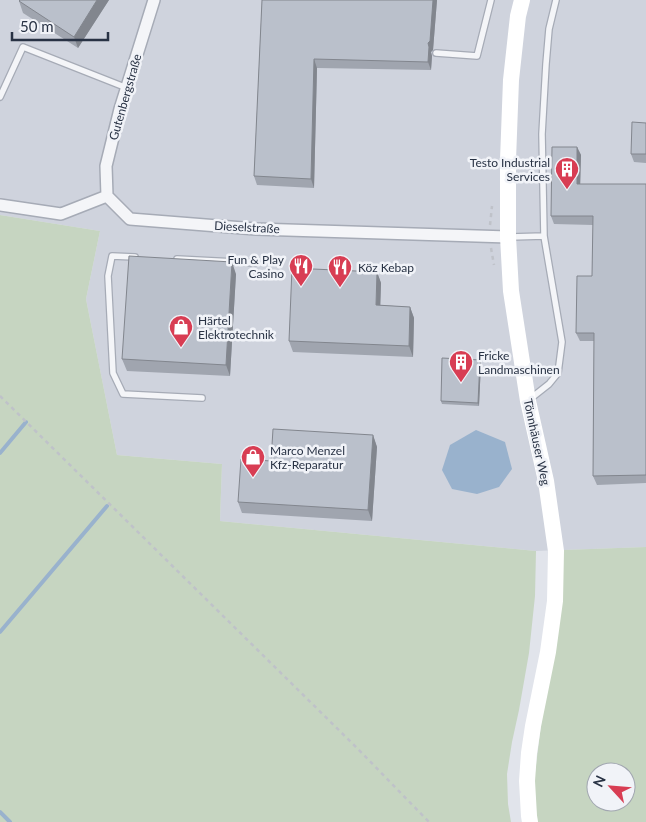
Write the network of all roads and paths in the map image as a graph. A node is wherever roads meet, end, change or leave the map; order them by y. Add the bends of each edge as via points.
1 (154, 0) edge
2 (491, 0) edge
3 (522, 0) edge
4 (556, 0) edge
5 (436, 53) dead end
6 (127, 88) junction
7 (0, 96) edge
8 (107, 196) junction
9 (0, 205) edge
10 (544, 236) junction
11 (508, 237) junction
12 (141, 258) edge
13 (169, 259) edge
14 (255, 262) dead end
15 (0, 396) edge
16 (202, 398) dead end
17 (528, 400) junction
18 (430, 822) edge
19 (530, 822) edge

1 - 6 street, Gutenbergstraße
2 - 5 lane via 477,56
3 - 11 main road, Tönnhäuser Weg via 511,80
4 - 10 lane via 548,38 542,134
6 - 7 lane via 23,47
6 - 8 street, Gutenbergstraße via 106,166
8 - 9 street via 60,214
8 - 11 street, Dieselstraße via 130,219 256,229
10 - 11 lane
10 - 17 lane via 562,342 558,373
11 - 17 main road, Tönnhäuser Weg via 511,292
12 - 16 lane via 112,256 108,276 113,373 123,394
13 - 14 lane
15 - 18 path
17 - 19 main road, Tönnhäuser Weg via 546,481 556,551 555,601 529,753

